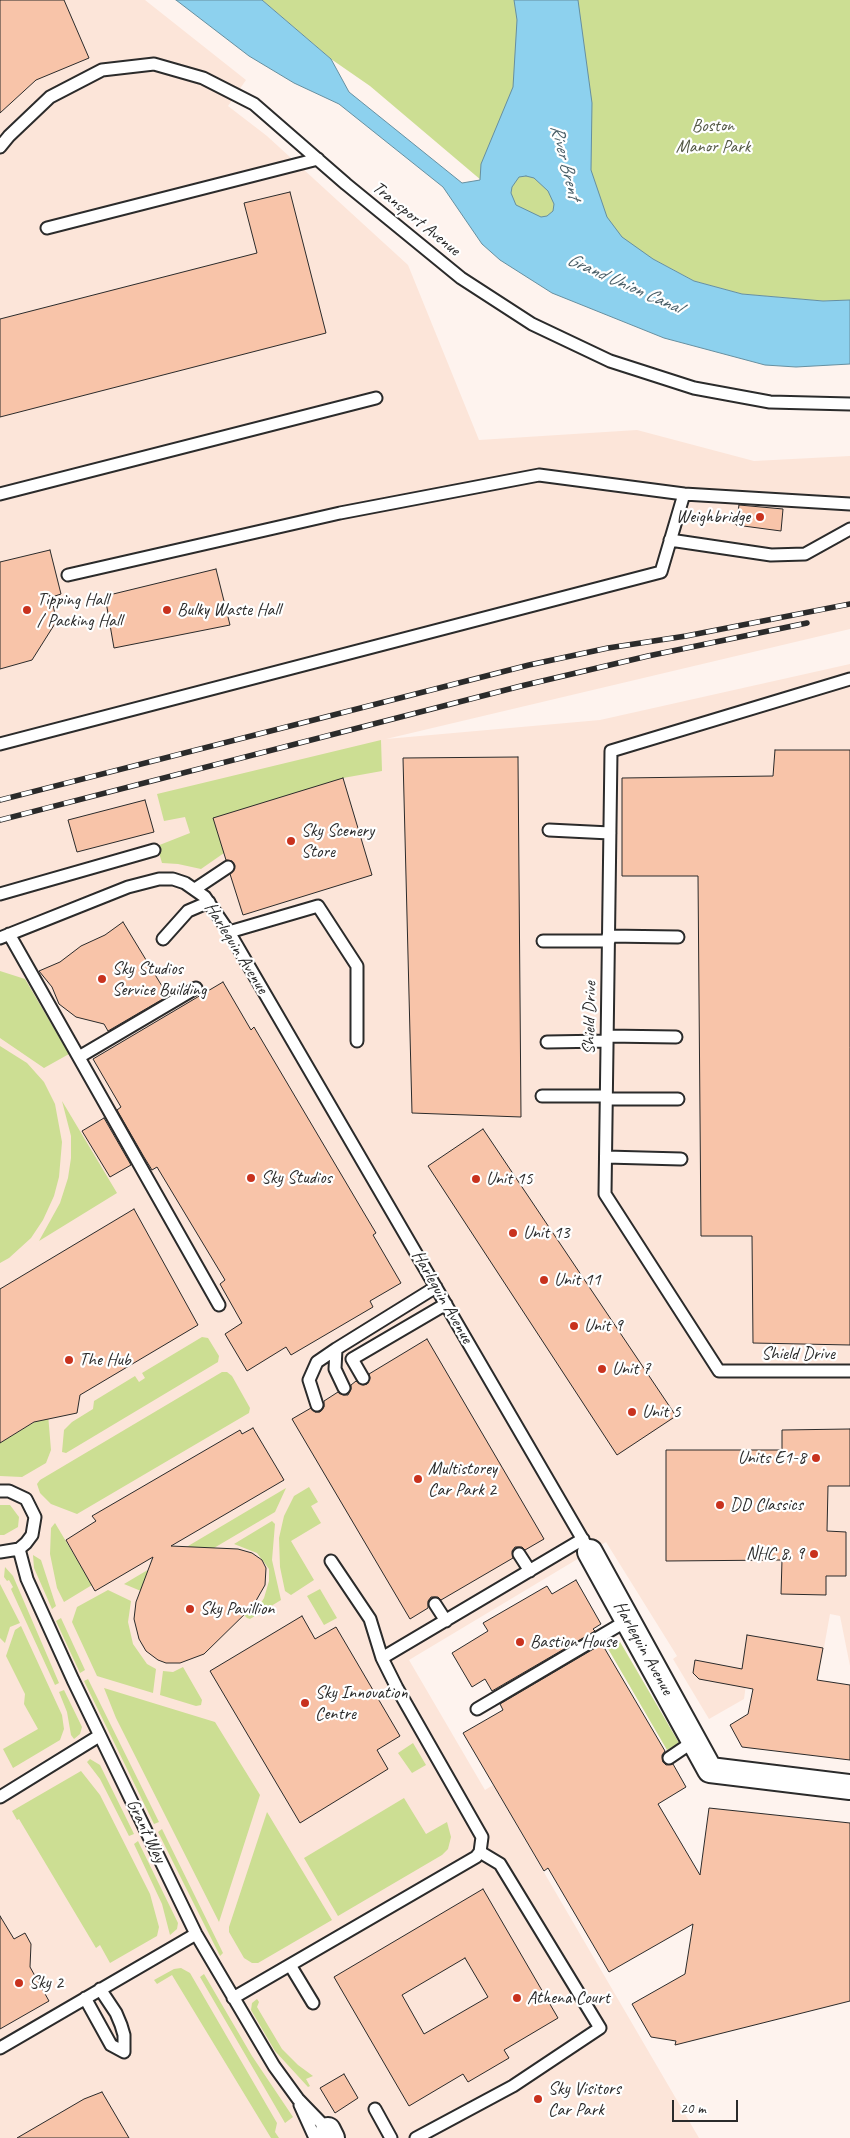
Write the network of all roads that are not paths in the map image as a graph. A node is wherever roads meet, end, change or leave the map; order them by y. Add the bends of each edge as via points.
1 (0, 147) edge
2 (318, 159) junction
3 (47, 228) dead end
4 (376, 398) dead end
5 (850, 404) edge
6 (0, 494) edge
7 (684, 494) junction
8 (850, 504) edge
9 (850, 529) edge
10 (670, 540) junction
11 (68, 575) dead end
12 (850, 679) edge
13 (0, 744) edge
14 (549, 830) dead end
15 (610, 834) junction
16 (154, 850) dead end
17 (228, 867) dead end
18 (195, 889) junction
19 (0, 894) edge
20 (209, 902) junction
21 (228, 932) junction
22 (4, 936) edge
23 (608, 938) junction
24 (678, 938) dead end
25 (163, 939) dead end
26 (543, 940) dead end
27 (196, 988) dead end
28 (676, 1037) dead end
29 (607, 1039) junction
30 (357, 1041) dead end
31 (548, 1042) dead end
32 (78, 1057) junction
33 (542, 1096) dead end
34 (607, 1097) junction
35 (678, 1099) dead end
36 (606, 1157) junction
37 (681, 1159) dead end
38 (436, 1287) junction
39 (446, 1304) junction
40 (219, 1305) dead end
41 (336, 1349) junction
42 (850, 1371) edge
43 (363, 1378) dead end
44 (344, 1388) dead end
45 (316, 1405) dead end
46 (0, 1491) edge
47 (587, 1545) junction
48 (19, 1549) junction
49 (0, 1552) edge
50 (519, 1554) dead end
51 (331, 1561) dead end
52 (530, 1571) junction
53 (435, 1604) dead end
54 (628, 1620) junction
55 (446, 1621) junction
56 (382, 1658) junction
57 (477, 1709) dead end
58 (99, 1736) junction
59 (694, 1741) junction
60 (669, 1758) dead end
61 (850, 1787) edge
62 (0, 1797) edge
63 (480, 1852) junction
64 (196, 1934) junction
65 (290, 1965) junction
66 (100, 1989) junction
67 (84, 1998) junction
68 (233, 1998) junction
69 (313, 2003) dead end
70 (0, 2048) edge
71 (375, 2109) dead end
72 (325, 2135) edge
73 (391, 2138) edge
74 (416, 2138) edge

1 - 2 lane, Transport Avenue via 50,97 102,70 154,64 203,78 254,104
2 - 3 lane
2 - 5 lane, Transport Avenue via 461,278 532,324 610,361 694,388 770,402
4 - 6 lane
7 - 8 lane
7 - 10 lane
7 - 11 lane via 539,475 340,513
9 - 10 lane via 804,554 771,555
10 - 13 lane via 661,572
12 - 15 lane, Shield Drive via 611,752
14 - 15 lane
15 - 23 lane, Shield Drive
16 - 19 lane
17 - 18 lane
18 - 20 lane, Harlequin Avenue
18 - 22 lane, Harlequin Avenue via 174,879 145,882
20 - 21 lane, Harlequin Avenue
20 - 25 lane via 188,911
21 - 30 lane via 318,906 357,966
21 - 38 lane, Harlequin Avenue
22 - 32 lane
23 - 24 lane
23 - 26 lane
23 - 29 lane, Shield Drive
27 - 32 lane
28 - 29 lane
29 - 31 lane
29 - 34 lane, Shield Drive
32 - 40 lane
33 - 34 lane
34 - 35 lane
34 - 36 lane, Shield Drive
36 - 37 lane
36 - 42 lane, Shield Drive via 605,1194 719,1371
38 - 39 lane, Harlequin Avenue
38 - 41 lane
39 - 43 lane via 352,1359
39 - 47 lane, Harlequin Avenue
41 - 44 lane via 335,1369
41 - 45 lane via 317,1362 309,1380
46 - 48 lane via 19,1494 32,1507 35,1526 32,1535
47 - 52 lane
47 - 54 street, Harlequin Avenue
48 - 49 lane
48 - 58 lane, Grant Way via 27,1580
50 - 52 lane
51 - 56 lane via 370,1619
52 - 55 lane
53 - 55 lane
54 - 57 lane
54 - 59 street, Harlequin Avenue
55 - 56 lane
56 - 63 lane via 482,1837
58 - 62 lane
58 - 64 lane, Grant Way
59 - 60 lane
59 - 61 street, Harlequin Avenue via 710,1770
63 - 65 lane via 470,1862
63 - 74 lane via 500,1864 600,2028 513,2086
64 - 66 lane
64 - 68 lane, Grant Way
65 - 68 lane
65 - 69 lane
66 - 67 lane
66 - 67 lane via 121,2025 124,2052 111,2045
67 - 70 lane
68 - 72 lane, Grant Way
71 - 73 lane

